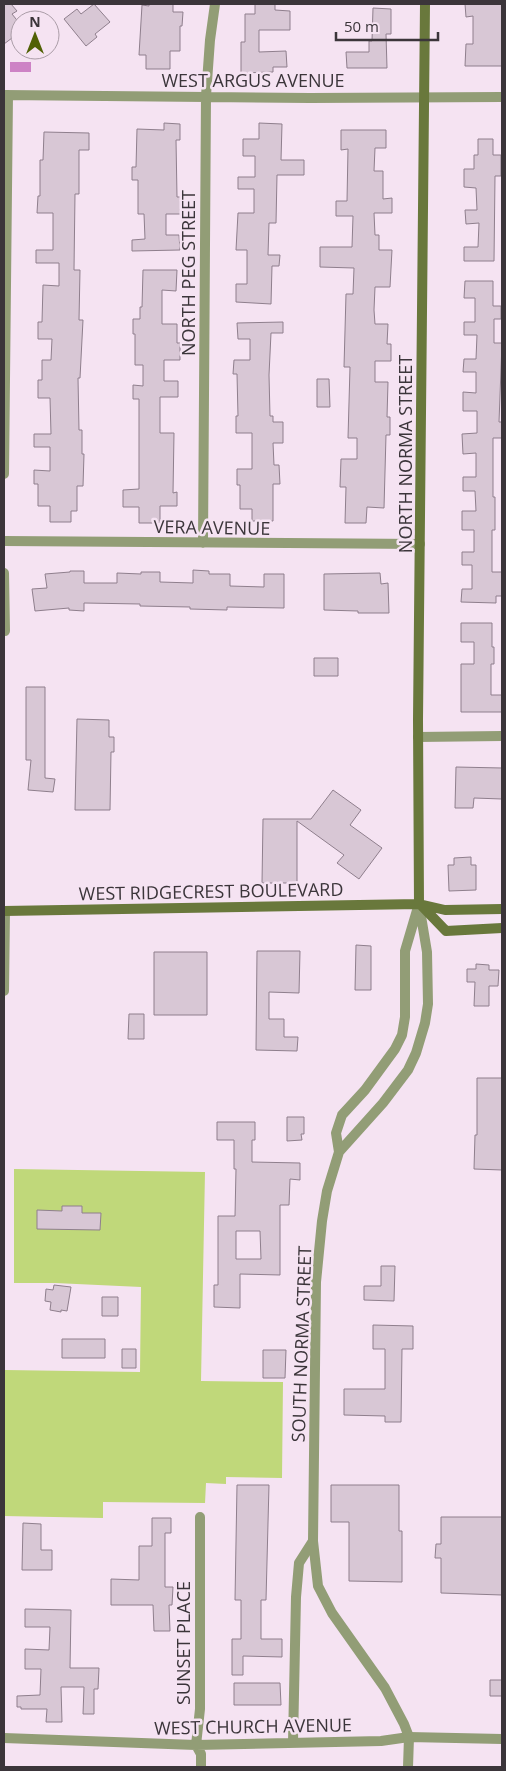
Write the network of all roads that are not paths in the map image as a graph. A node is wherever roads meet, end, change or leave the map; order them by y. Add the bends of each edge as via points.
1 (215, 4) edge
2 (425, 4) edge
3 (6, 95) edge
4 (206, 96) junction
5 (424, 97) junction
6 (502, 97) edge
7 (4, 474) edge
8 (4, 541) edge
9 (202, 543) junction
10 (420, 544) junction
11 (4, 573) edge
12 (5, 631) dead end
13 (502, 736) edge
14 (418, 737) junction
15 (419, 904) junction
16 (502, 909) edge
17 (4, 911) edge
18 (502, 928) edge
19 (4, 991) edge
20 (339, 1152) junction
21 (200, 1517) dead end
22 (313, 1540) junction
23 (409, 1737) junction
24 (4, 1738) edge
25 (502, 1739) edge
26 (293, 1742) junction
27 (196, 1745) junction
28 (201, 1767) edge
29 (408, 1767) edge

1 - 4 street, NORTH PEG STREET
2 - 5 main road, NORTH NORMA STREET
3 - 4 street, WEST ARGUS AVENUE
3 - 7 street
4 - 5 street, WEST ARGUS AVENUE
4 - 9 street, NORTH PEG STREET
5 - 6 street, WEST ARGUS AVENUE
5 - 10 main road, NORTH NORMA STREET
8 - 9 street, VERA AVENUE
9 - 10 street, VERA AVENUE
10 - 14 main road, NORTH NORMA STREET
11 - 12 street
13 - 14 street
14 - 15 main road, NORTH NORMA STREET
15 - 16 main road, WEST RIDGECREST BOULEVARD via 445,910
15 - 17 main road, WEST RIDGECREST BOULEVARD
15 - 18 main road via 446,931
15 - 20 street, SOUTH NORMA STREET via 405,951 402,1035 365,1090 342,1115 336,1133
15 - 20 street, SOUTH NORMA STREET via 426,952 426,1023 408,1070
17 - 19 street
20 - 22 street, SOUTH NORMA STREET via 327,1191 316,1282
21 - 27 street, SUNSET PLACE via 200,1709
22 - 23 street, SOUTH NORMA STREET via 318,1586 332,1613 385,1688
22 - 26 street via 299,1563
23 - 25 street, WEST CHURCH AVENUE
23 - 26 street, WEST CHURCH AVENUE
23 - 29 street, SOUTH NORMA STREET
24 - 27 street, WEST CHURCH AVENUE
26 - 27 street, WEST CHURCH AVENUE
27 - 28 street, SUNSET PLACE via 201,1754

